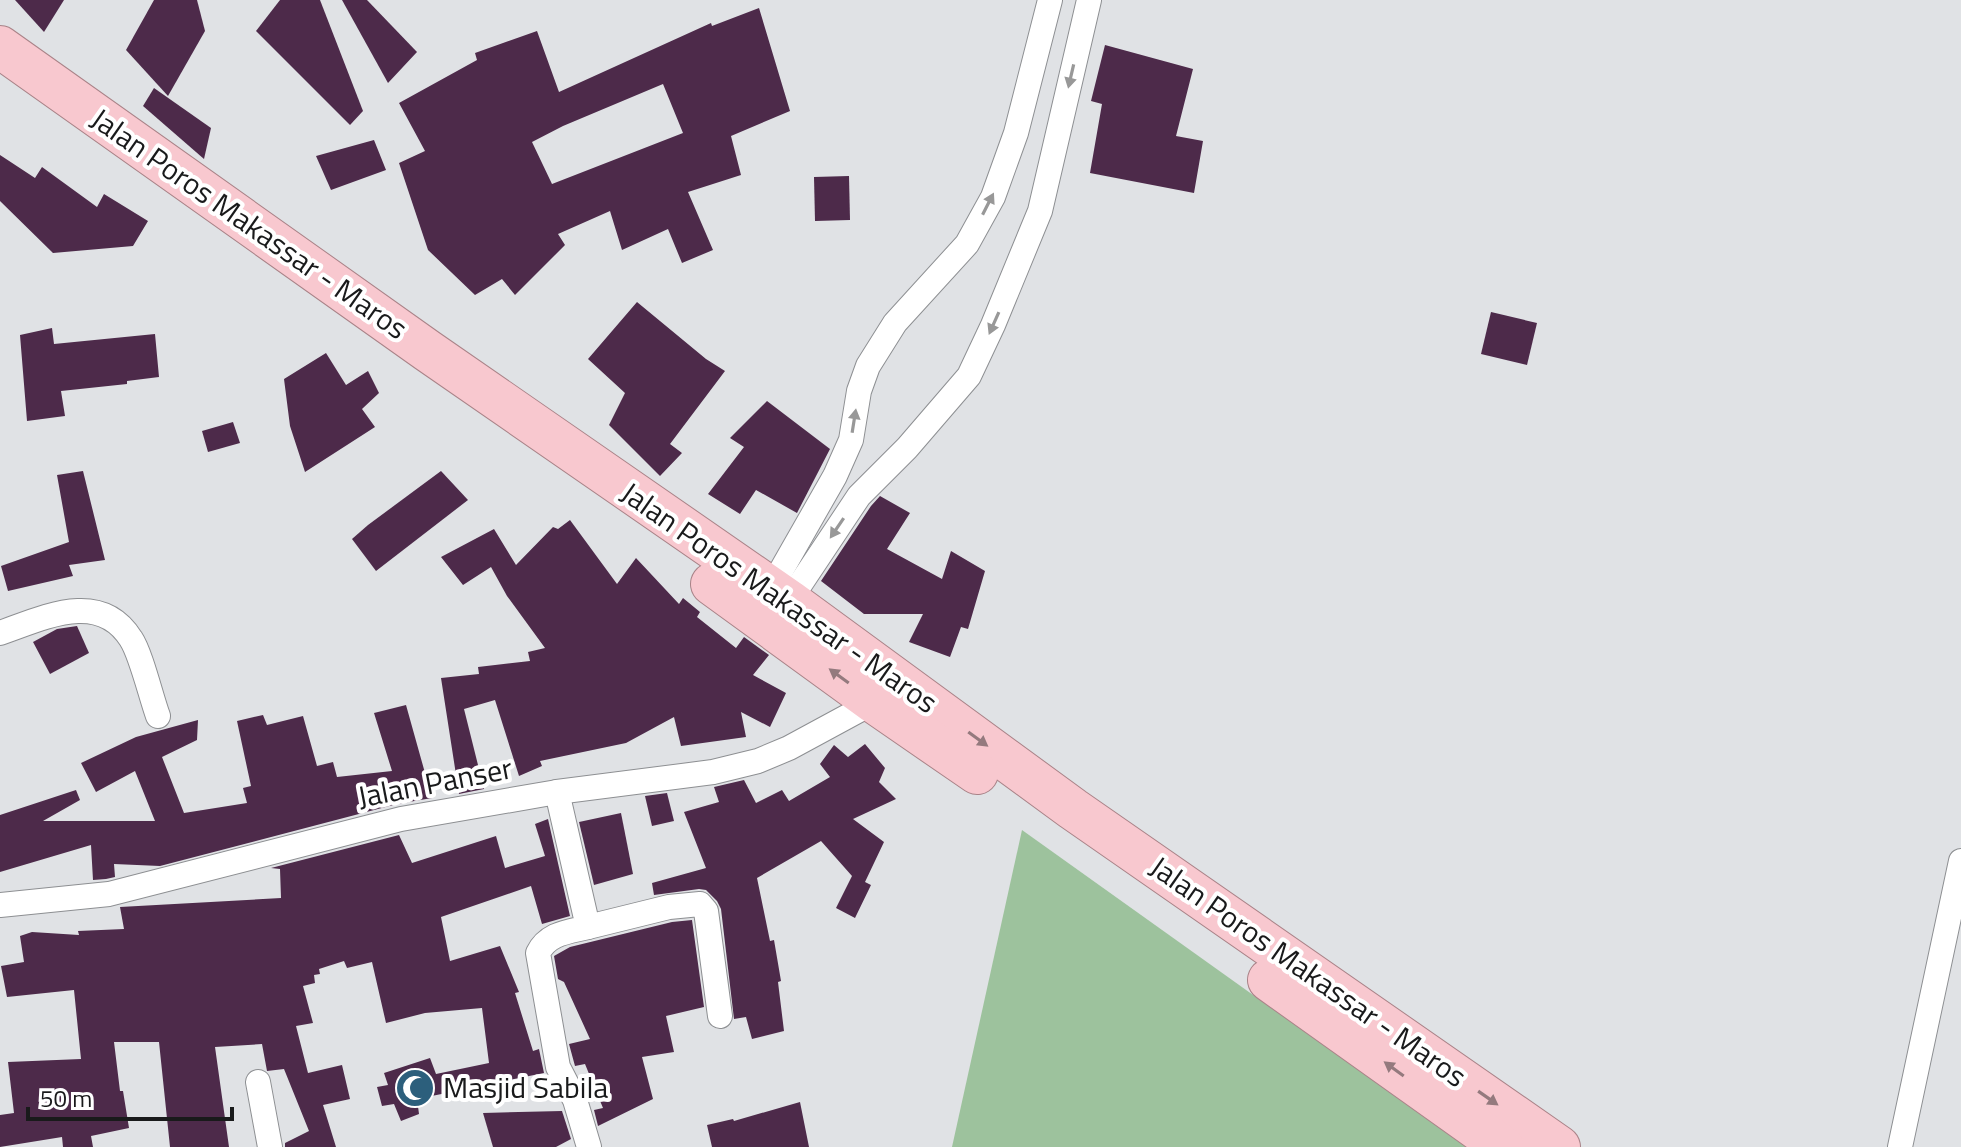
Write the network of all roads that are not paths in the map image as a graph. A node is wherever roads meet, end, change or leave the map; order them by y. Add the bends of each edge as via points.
1 (1050, 0) edge
2 (1089, 0) edge
3 (0, 47) edge
4 (0, 79) edge
5 (779, 596) junction
6 (0, 633) edge
7 (874, 702) junction
8 (158, 716) dead end
9 (557, 792) junction
10 (1961, 861) edge
11 (0, 905) edge
12 (588, 927) junction
13 (720, 1016) dead end
14 (258, 1082) dead end
15 (270, 1147) edge
16 (589, 1147) edge
17 (1503, 1147) edge
18 (1559, 1147) edge
19 (1900, 1147) edge

5 -> 1 street via 851,440 868,366 895,323 967,244 993,197 1016,133
2 -> 5 street via 1040,211 969,376 859,496
3 - 5 highway, Jalan Poros Makassar - Maros
7 -> 4 highway, Jalan Poros Makassar - Maros
5 -> 18 highway, Jalan Poros Makassar - Maros via 1073,809
6 - 8 street via 81,608 109,617 131,639
7 - 9 street, Jalan Panser via 758,761 713,772
17 -> 7 highway, Jalan Poros Makassar - Maros
9 - 11 street, Jalan Panser via 401,819 109,894
9 - 12 street
10 - 19 street
12 - 13 street via 700,904 706,911
12 - 16 street via 552,936 538,953 558,1067
14 - 15 street

